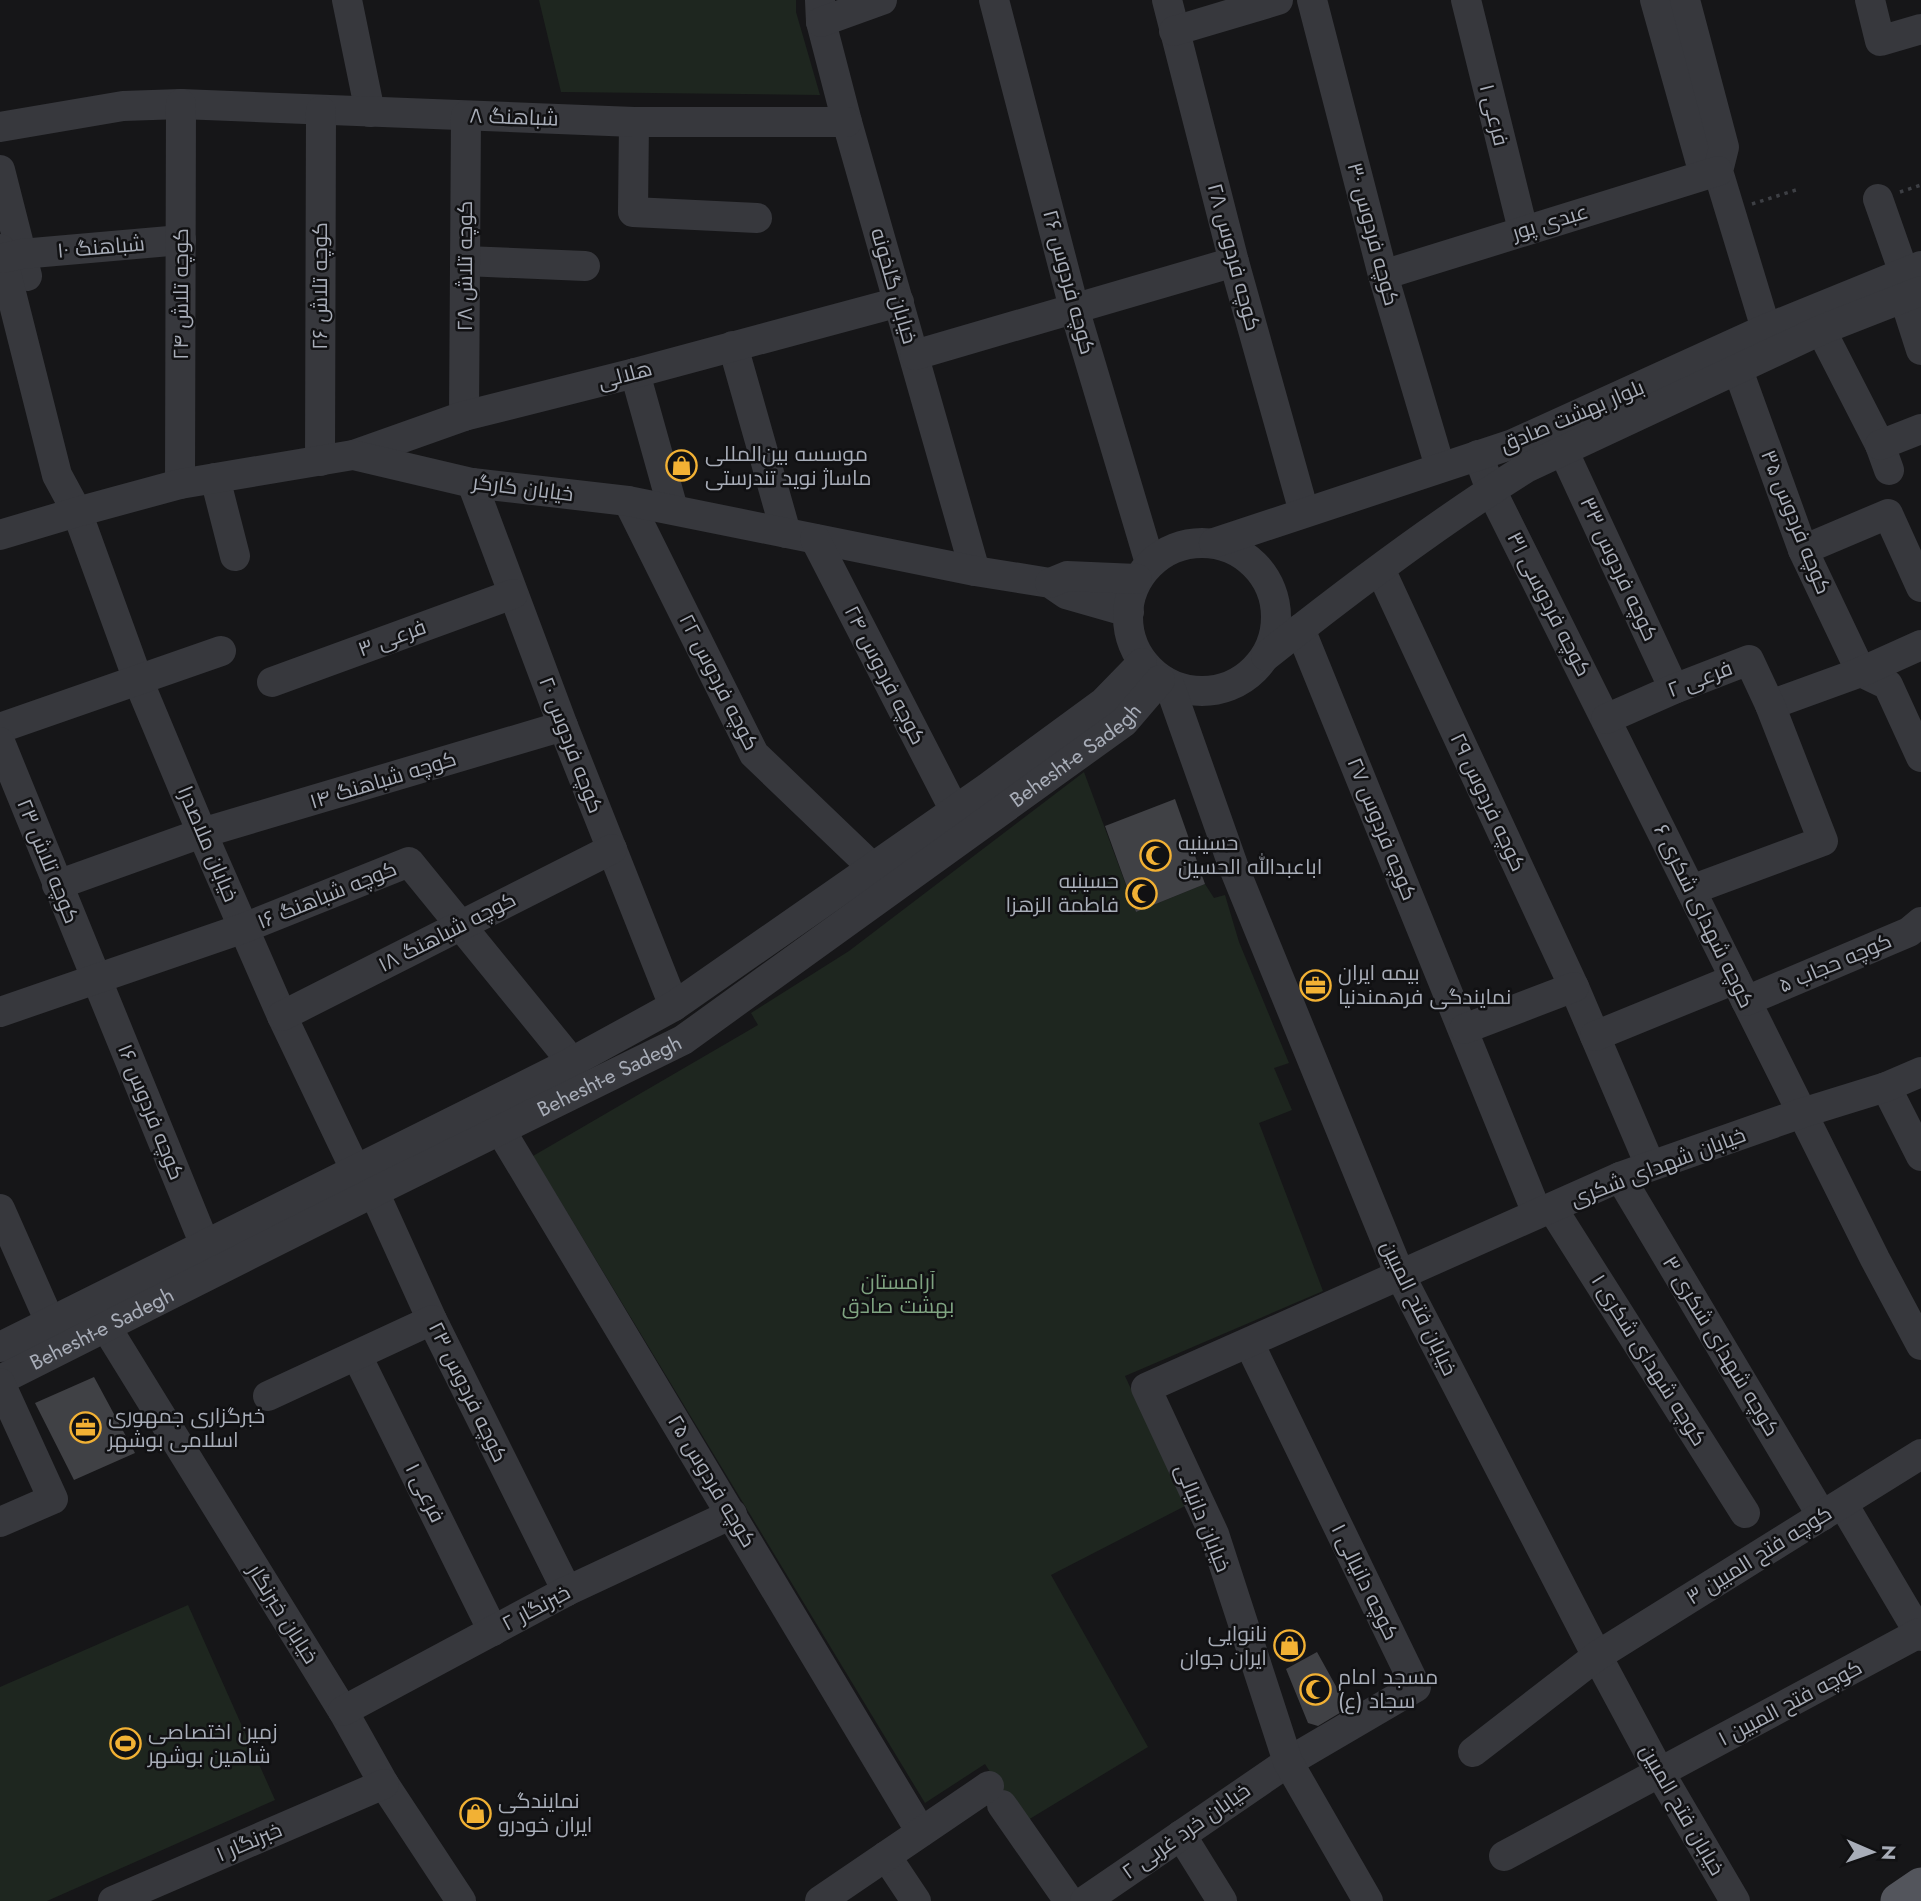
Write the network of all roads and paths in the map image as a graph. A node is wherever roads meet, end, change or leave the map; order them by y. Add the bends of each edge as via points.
1 (347, 0) edge
2 (882, 0) edge
3 (994, 0) edge
4 (1167, 0) edge
5 (1278, 0) edge
6 (1311, 0) edge
7 (1466, 0) edge
8 (1655, 0) edge
9 (1685, 0) edge
10 (1870, 0) edge
11 (820, 11) edge
12 (1921, 29) edge
13 (1174, 32) junction
14 (181, 104) junction
15 (321, 111) junction
16 (370, 112) junction
17 (466, 116) junction
18 (634, 122) junction
19 (847, 122) junction
20 (0, 127) edge
21 (0, 170) edge
22 (1718, 171) junction
23 (1799, 189) dead end
24 (1878, 199) dead end
25 (1730, 211) junction
26 (757, 218) dead end
27 (1523, 230) junction
28 (181, 240) junction
29 (6, 255) edge
30 (465, 261) junction
31 (1234, 262) junction
32 (585, 266) dead end
33 (1382, 275) junction
34 (1912, 282) edge
35 (899, 302) junction
36 (1074, 308) junction
37 (1766, 329) junction
38 (1821, 330) junction
39 (733, 346) junction
40 (1921, 350) edge
41 (915, 355) junction
42 (1738, 370) junction
43 (635, 373) junction
44 (464, 416) junction
45 (1921, 429) edge
46 (1561, 452) junction
47 (353, 455) junction
48 (1478, 455) junction
49 (320, 461) junction
50 (1440, 467) junction
51 (215, 478) junction
52 (472, 483) junction
53 (180, 484) junction
54 (1491, 490) junction
55 (628, 502) junction
56 (673, 509) junction
57 (77, 512) junction
58 (1304, 512) junction
59 (786, 533) junction
60 (0, 535) edge
61 (815, 539) junction
62 (1214, 543) junction
63 (1803, 550) junction
64 (235, 556) dead end
65 (1381, 569) junction
66 (975, 571) junction
67 (1144, 571) junction
68 (1050, 583) junction
69 (1920, 584) edge
70 (513, 594) junction
71 (1129, 612) junction
72 (1300, 629) junction
73 (1921, 645) edge
74 (221, 651) dead end
75 (1266, 656) junction
76 (1861, 672) junction
77 (1157, 676) junction
78 (138, 680) junction
79 (272, 682) dead end
80 (1674, 689) junction
81 (1770, 705) junction
82 (1606, 719) junction
83 (563, 726) junction
84 (0, 728) edge
85 (0, 742) edge
86 (1921, 757) edge
87 (955, 811) junction
88 (202, 834) junction
89 (612, 849) junction
90 (872, 867) junction
91 (57, 885) junction
92 (1691, 890) junction
93 (1921, 922) edge
94 (460, 925) junction
95 (244, 928) junction
96 (96, 980) junction
97 (1574, 987) junction
98 (1741, 990) junction
99 (674, 1006) junction
100 (0, 1012) edge
101 (282, 1016) junction
102 (1464, 1030) junction
103 (1595, 1036) junction
104 (572, 1062) junction
105 (1921, 1072) edge
106 (1886, 1087) junction
107 (1802, 1113) junction
108 (501, 1130) junction
109 (1921, 1156) edge
110 (1650, 1166) junction
111 (355, 1169) junction
112 (1620, 1177) junction
113 (374, 1192) junction
114 (0, 1209) edge
115 (1545, 1210) junction
116 (205, 1245) junction
117 (1400, 1275) junction
118 (432, 1320) junction
119 (50, 1322) junction
120 (106, 1327) junction
121 (1249, 1343) junction
122 (1921, 1345) edge
123 (0, 1347) edge
124 (357, 1356) junction
125 (0, 1381) edge
126 (268, 1396) dead end
127 (1921, 1454) edge
128 (1832, 1510) junction
129 (1745, 1513) dead end
130 (732, 1514) junction
131 (0, 1522) edge
132 (567, 1591) junction
133 (493, 1630) junction
134 (1920, 1634) edge
135 (1597, 1656) junction
136 (343, 1710) junction
137 (1473, 1752) dead end
138 (1288, 1762) junction
139 (1661, 1773) junction
140 (384, 1784) junction
141 (921, 1832) junction
142 (1181, 1835) junction
143 (886, 1856) junction
144 (1504, 1856) dead end
145 (1921, 1886) edge
146 (113, 1901) edge
147 (461, 1901) edge
148 (820, 1901) edge
149 (916, 1901) edge
150 (1069, 1901) edge
151 (1085, 1901) edge
152 (1222, 1901) edge
153 (1368, 1901) edge
154 (1735, 1901) edge
155 (1899, 1901) edge

1 - 16 street
2 - 11 street
3 - 36 street, کوچه فردوس ۲۶
4 - 13 street, کوچه فردوس ۲۸
5 - 13 street
6 - 33 street, کوچه فردوس ۳۰
7 - 27 street, فرعی ۱
8 - 22 street via 1700,159
9 - 22 street via 1724,147
10 - 12 street via 1880,41
11 - 19 street, خیابان گلخونه
13 - 31 street, کوچه فردوس ۲۸
14 - 15 street, شباهنگ ۸
14 - 20 street, شباهنگ ۸ via 123,106
14 - 28 street, کوچه تلاش ۲۴
15 - 16 street, شباهنگ ۸
15 - 49 street, کوچه تلاش ۲۶
16 - 17 street, شباهنگ ۸
17 - 18 street, شباهنگ ۸
17 - 30 street, کوچه تلاش ۲۸
18 - 19 street, شباهنگ ۸
18 - 26 street via 633,212
19 - 35 street, خیابان گلخونه
21 - 29 street, خیابان ملاصدرا
22 - 25 street
22 - 27 street, عبدی پور
23 - 25 path
24 - 34 street
25 - 37 street
27 - 33 street, عبدی پور
28 - 29 street, شباهنگ ۱۰
28 - 53 street, کوچه تلاش ۲۴
29 - 57 street, خیابان ملاصدرا via 77,469
30 - 32 street
30 - 44 street, کوچه تلاش ۲۸
31 - 36 street
31 - 58 street, کوچه فردوس ۲۸
33 - 50 street, کوچه فردوس ۳۰
34 - 37 street, بلوار بهشت صادق
34 - 38 street, بلوار بهشت صادق
34 - 40 street
35 - 39 street, هلالی
35 - 41 street, خیابان گلخونه
36 - 41 street
36 - 67 street, کوچه فردوس ۲۶
37 - 48 street, بلوار بهشت صادق via 1539,433
38 - 42 street, بلوار بهشت صادق
38 - 45 street via 1884,457
39 - 43 street, هلالی
39 - 59 street
41 - 66 street, خیابان گلخونه
42 - 46 street, بلوار بهشت صادق
42 - 63 street, کوچه فردوس ۳۵
43 - 44 street, هلالی
43 - 56 street
44 - 47 street, هلالی
46 - 54 street, بلوار بهشت صادق
46 - 80 street, کوچه فردوس ۳۳
47 - 49 street, خیابان کارگر
47 - 52 street, خیابان کارگر
48 - 50 street, بلوار بهشت صادق
48 - 54 street, کوچه فردوسی ۳۱
49 - 51 street, خیابان کارگر
50 - 58 street, بلوار بهشت صادق
51 - 53 street, خیابان کارگر
51 - 64 street
52 - 55 street, خیابان کارگر
52 - 70 street, کوچه فردوس ۲۰
53 - 57 street, خیابان کارگر
54 - 65 street, بلوار بهشت صادق
54 - 82 street, کوچه فردوسی ۳۱
55 - 56 street, خیابان کارگر
55 - 90 street, کوچه فردوس ۲۲ via 754,754
56 - 59 street, خیابان کارگر
57 - 60 street, خیابان کارگر
57 - 78 street, خیابان ملاصدرا
58 - 62 street, بلوار بهشت صادق
59 - 61 street, خیابان کارگر
61 - 66 street, خیابان کارگر
61 - 87 street, کوچه فردوس ۲۴
62 - 67 street via 1190,543 1167,551
62 - 75 street via 1247,558 1270,586 1276,609 1275,634
63 - 69 street via 1888,514
63 - 76 street, کوچه فردوس ۳۵
65 - 72 street, بلوار بهشت صادق
65 - 97 street, کوچه فردوس ۲۹
66 - 68 street, خیابان کارگر
67 - 68 street, خیابان کارگر via 1067,576
67 - 71 street via 1129,599
68 - 71 street, خیابان کارگر via 1066,594
70 - 79 street, فرعی ۳
70 - 83 street, کوچه فردوس ۲۰
71 - 77 street via 1131,643
72 - 75 street, بلوار بهشت صادق
72 - 102 street, کوچه فردوس ۲۷
73 - 76 street
74 - 78 street
75 - 77 street via 1250,675 1206,693 1182,690
76 - 81 street
76 - 86 street via 1888,685
77 - 87 street, Behesht-e Sadegh via 1104,702
77 - 108 street, Behesht-e Sadegh via 1124,722 682,1041
77 - 117 street, خیابان فتح المبین
78 - 84 street
78 - 88 street, خیابان ملاصدرا
80 - 81 street, فرعی ۲ via 1749,660
80 - 82 street, فرعی ۲
81 - 92 street via 1823,841
82 - 92 street, کوچه شهدای شکری ۶
83 - 88 street, کوچه شباهنگ ۱۴
83 - 89 street, کوچه فردوس ۲۰
85 - 91 street, کوچه تلاش ۲۳
87 - 90 street, Behesht-e Sadegh
88 - 91 street, کوچه شباهنگ ۱۴
88 - 95 street, خیابان ملاصدرا
89 - 94 street, کوچه شباهنگ ۱۸
89 - 99 street, کوچه فردوس ۲۰
90 - 99 street, Behesht-e Sadegh
91 - 96 street, کوچه تلاش ۲۳
92 - 98 street, کوچه شهدای شکری ۶
93 - 98 street, کوچه حجاب ۵ via 1909,932
94 - 95 street, کوچه شباهنگ ۱۶ via 409,862
94 - 101 street, کوچه شباهنگ ۱۸
94 - 104 street
95 - 96 street, کوچه شباهنگ ۱۶
95 - 101 street, خیابان ملاصدرا
96 - 100 street, کوچه شباهنگ ۱۶
96 - 116 street, کوچه فردوس ۱۶
97 - 102 street
97 - 103 street, کوچه فردوس ۲۹
98 - 103 street, کوچه حجاب ۵
98 - 107 street, کوچه شهدای شکری ۶
99 - 104 street, Behesht-e Sadegh
101 - 111 street, خیابان ملاصدرا
102 - 115 street, کوچه فردوس ۲۷
103 - 110 street, کوچه فردوس ۲۹
104 - 111 street, Behesht-e Sadegh
105 - 106 street, خیابان شهدای شکری
106 - 107 street, خیابان شهدای شکری
106 - 109 street
107 - 110 street, خیابان شهدای شکری
107 - 122 street, کوچه شهدای شکری ۶
108 - 113 street, Behesht-e Sadegh
108 - 130 street, کوچه فردوس ۲۵
110 - 112 street, خیابان شهدای شکری
111 - 116 street, Behesht-e Sadegh
112 - 115 street, خیابان شهدای شکری
112 - 128 street, کوچه شهدای شکری ۳
113 - 118 street, کوچه فردوس ۲۳
113 - 120 street, Behesht-e Sadegh
114 - 119 street
115 - 117 street, خیابان شهدای شکری
115 - 129 street, کوچه شهدای شکری ۱
116 - 119 street, Behesht-e Sadegh
117 - 121 street, خیابان دانیالی
117 - 135 street, خیابان فتح المبین
118 - 124 street
118 - 132 street, کوچه فردوس ۲۳
119 - 123 street, Behesht-e Sadegh
120 - 125 street, Behesht-e Sadegh
120 - 136 street, خیابان خبرنگار
121 - 138 street, خیابان دانیالی via 1146,1388 1214,1534
121 - 138 street, کوچه دانیالی ۱ via 1416,1687
124 - 126 street
124 - 133 street, فرعی ۱
125 - 131 street via 52,1499
127 - 128 street, کوچه فتح المبین ۳
128 - 134 street, کوچه شهدای شکری ۳
128 - 135 street, کوچه فتح المبین ۳
130 - 132 street, خبرنگار ۲
130 - 141 street, کوچه فردوس ۲۵
132 - 133 street, خبرنگار ۲
133 - 136 street, خبرنگار ۲
134 - 139 street, کوچه فتح المبین ۱
135 - 137 street, کوچه فتح المبین ۳
135 - 139 street, خیابان فتح المبین
136 - 140 street, خیابان خبرنگار
138 - 142 street, خیابان خرد غربی ۲
138 - 153 street, خیابان دانیالی
139 - 144 street, کوچه فتح المبین ۱
139 - 154 street, خیابان فتح المبین
140 - 146 street, خبرنگار ۱
140 - 147 street, خیابان خبرنگار
141 - 143 street
141 - 150 street via 996,1795
142 - 151 street, خیابان خرد غربی ۲
142 - 152 street
143 - 148 street
143 - 149 street
145 - 155 main road

